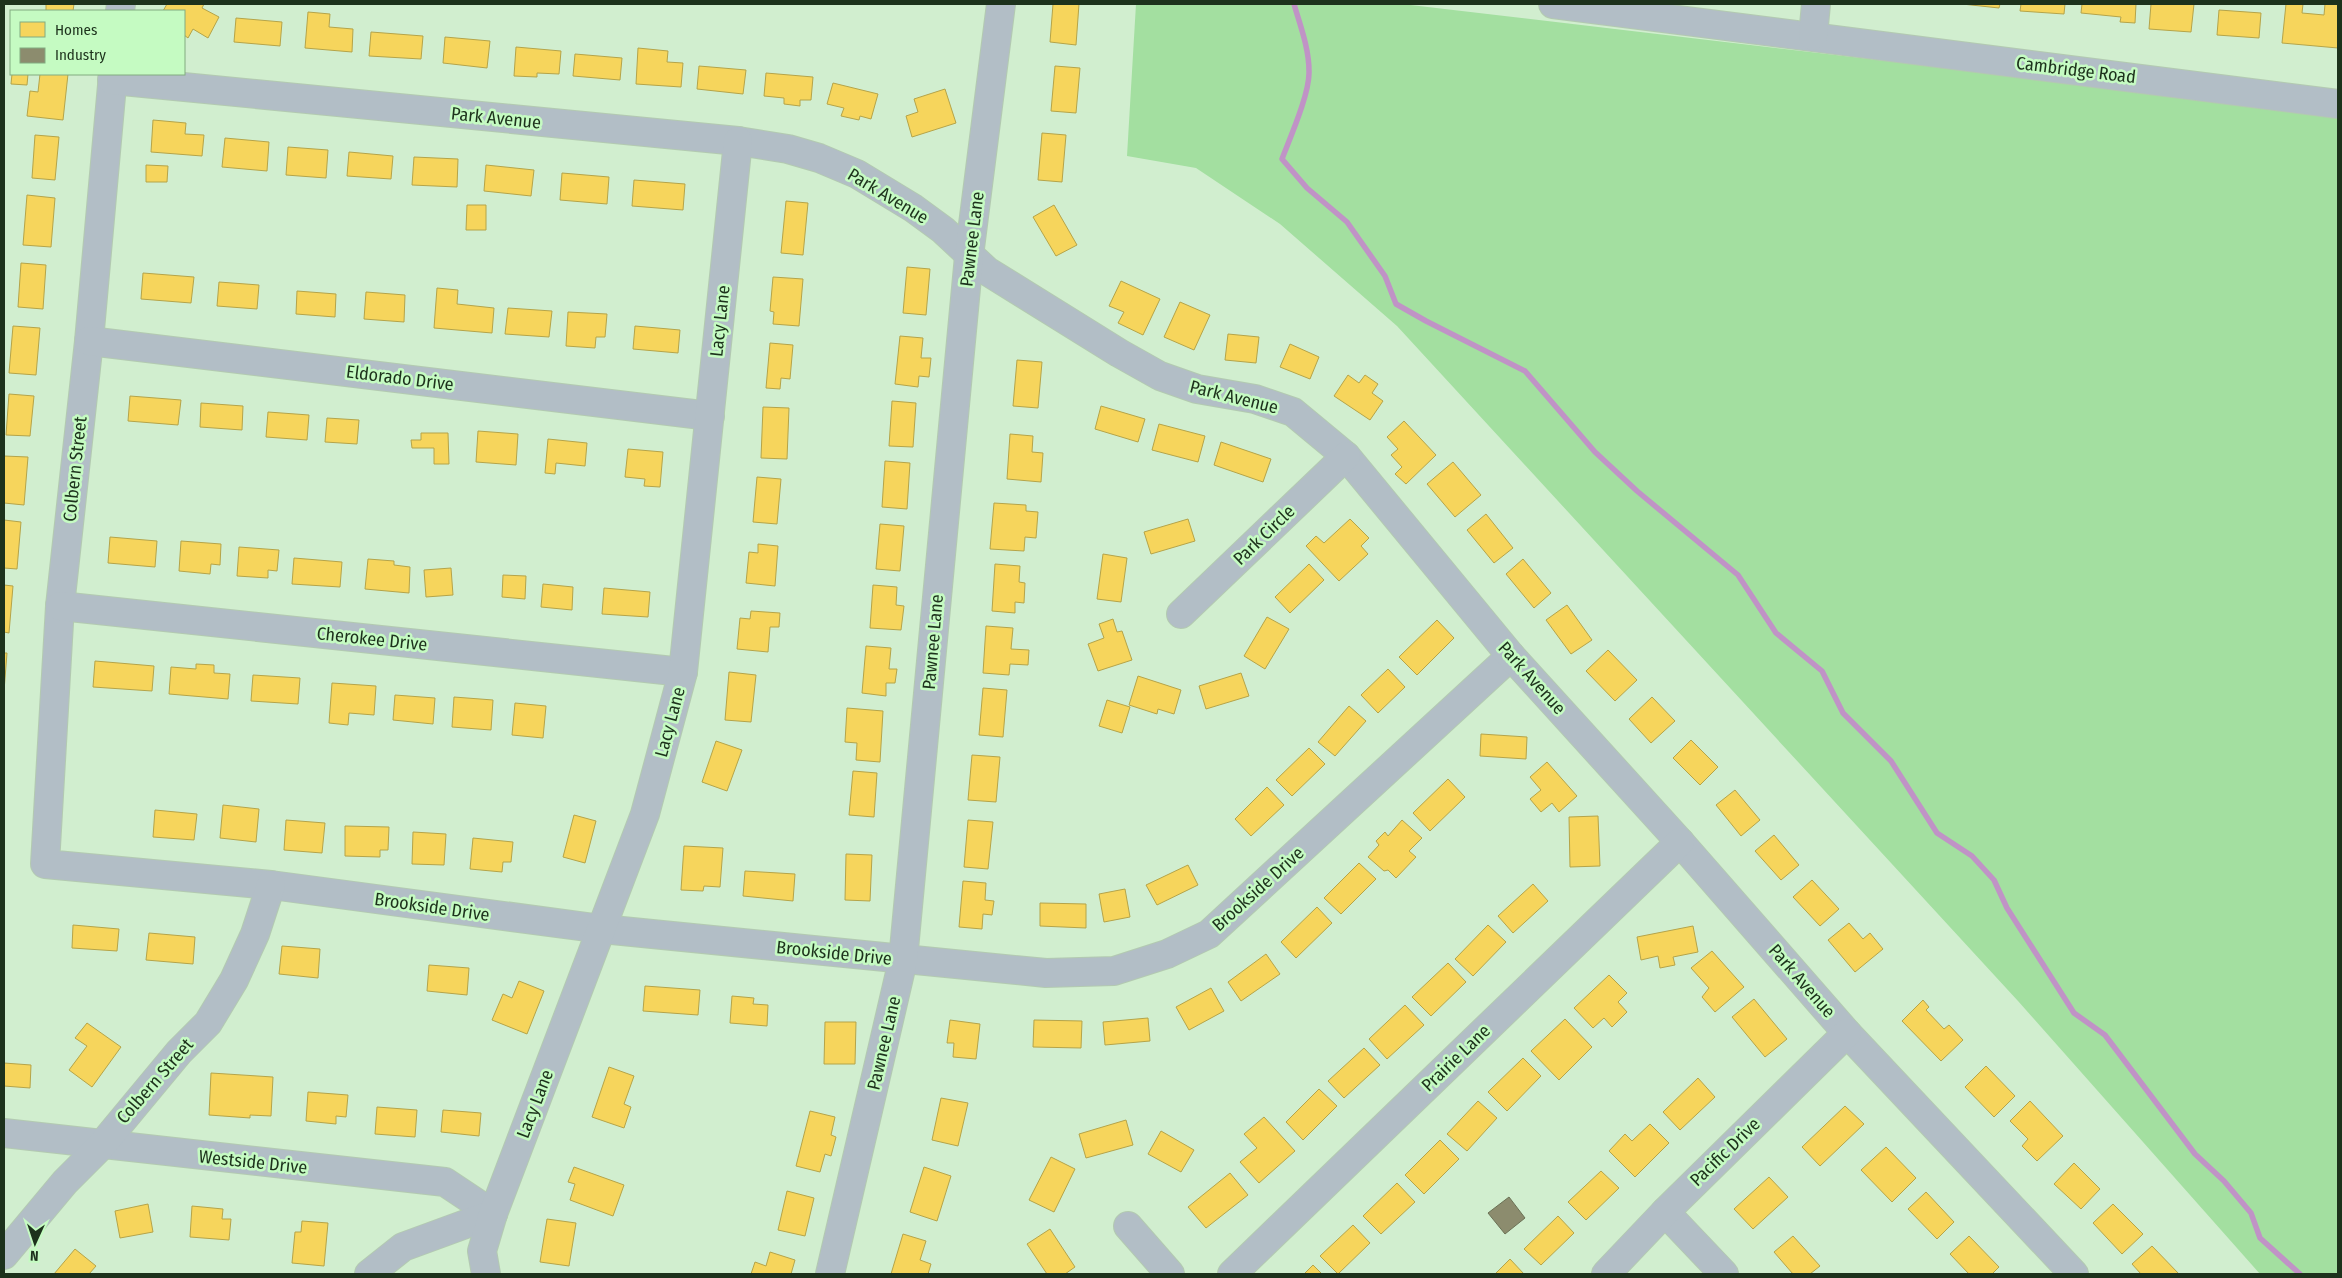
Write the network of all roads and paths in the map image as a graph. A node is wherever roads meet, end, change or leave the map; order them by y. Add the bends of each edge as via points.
1 (1001, 4) edge
2 (1553, 4) edge
3 (1816, 4) edge
4 (1813, 36) junction
5 (113, 77) edge
6 (2338, 104) edge
7 (738, 141) junction
8 (969, 256) junction
9 (89, 341) junction
10 (710, 416) junction
11 (1346, 456) junction
12 (60, 606) junction
13 (1181, 614) dead end
14 (1511, 656) junction
15 (683, 672) junction
16 (1680, 842) junction
17 (45, 864) joint
18 (271, 885) junction
19 (602, 929) junction
20 (903, 960) junction
21 (1847, 1033) junction
22 (4, 1134) edge
23 (101, 1146) junction
24 (1665, 1212) junction
25 (493, 1214) junction
26 (1128, 1226) dead end
27 (4, 1255) edge
28 (369, 1274) edge
29 (486, 1274) edge
30 (830, 1274) edge
31 (1170, 1274) edge
32 (1232, 1274) edge
33 (1606, 1274) edge
34 (1724, 1274) edge
35 (2074, 1274) edge

1 - 8 street, Pawnee Lane
2 - 4 street, Cambridge Road
3 - 4 street
4 - 6 street, Cambridge Road
5 - 7 street, Park Avenue
5 - 9 street, Colbern Street
7 - 8 street, Park Avenue via 788,148 857,174 913,208 943,230
7 - 10 street, Lacy Lane
8 - 11 street, Park Avenue via 987,271 1160,376 1198,390 1254,399 1293,412
8 - 20 street, Pawnee Lane
9 - 10 street, Eldorado Drive
9 - 12 street, Colbern Street
10 - 15 street, Lacy Lane
11 - 13 street, Park Circle
11 - 14 street, Park Avenue
12 - 15 street, Cherokee Drive
12 - 17 street, Colbern Street
14 - 16 street, Park Avenue
14 - 20 street, Brookside Drive via 1209,934 1167,954 1114,970 1046,973
15 - 19 street, Lacy Lane via 645,814
16 - 21 street, Park Avenue
16 - 32 street, Prairie Lane
17 - 18 street, Brookside Drive
18 - 19 street, Brookside Drive
18 - 23 street, Colbern Street via 255,934 234,980 208,1023 178,1052
19 - 20 street, Brookside Drive
19 - 25 street, Lacy Lane
20 - 30 street, Pawnee Lane
21 - 24 street, Pacific Drive
21 - 35 street, Park Avenue
22 - 23 street, Westside Drive
23 - 25 street, Westside Drive via 445,1182
23 - 27 street, Colbern Street via 65,1182
24 - 33 street, Pacific Drive
24 - 34 street
25 - 28 street via 403,1247
25 - 29 street, Lacy Lane via 482,1251
26 - 31 street

